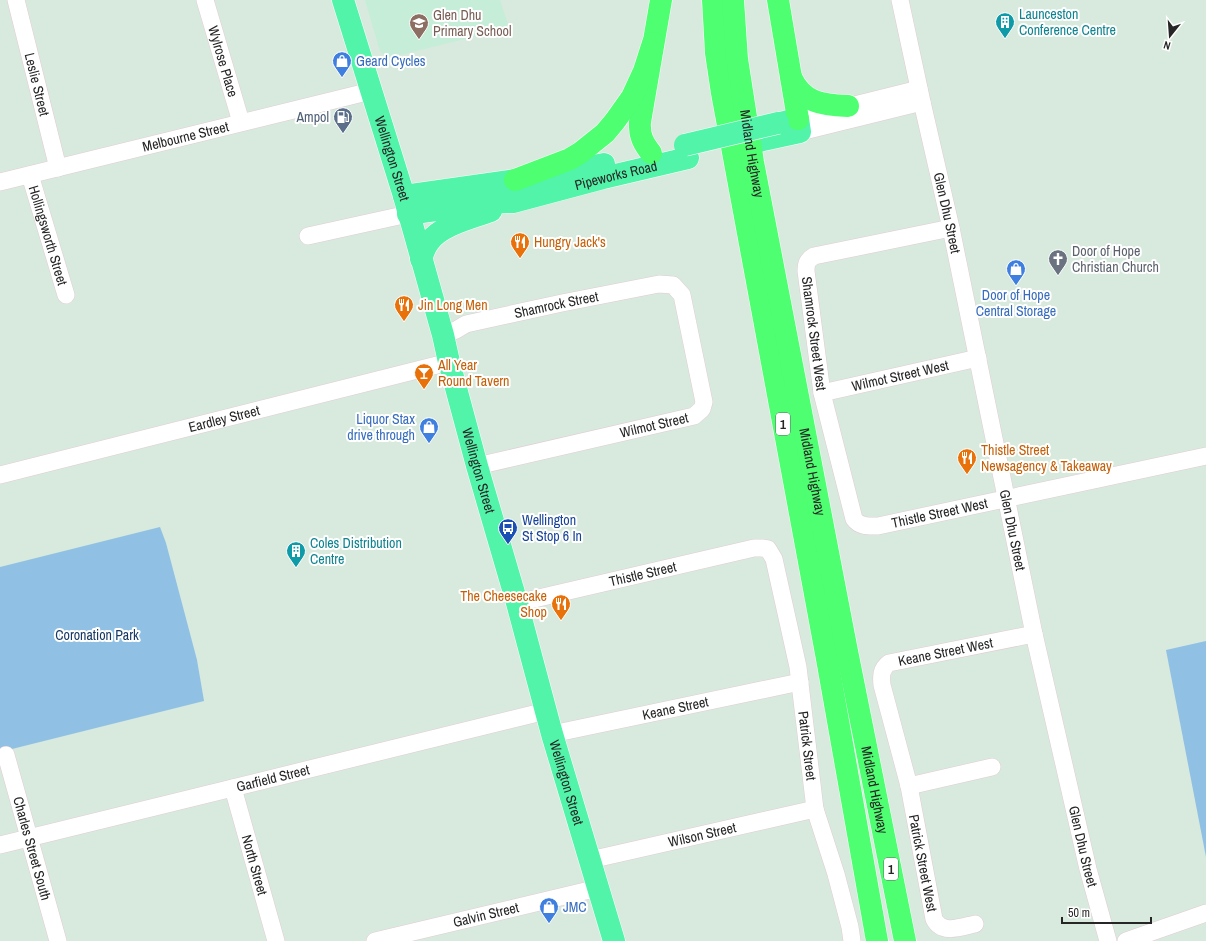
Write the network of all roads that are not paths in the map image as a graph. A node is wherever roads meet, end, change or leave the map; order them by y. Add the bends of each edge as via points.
1 (16, 0) edge
2 (205, 0) edge
3 (343, 0) edge
4 (661, 0) edge
5 (713, 0) edge
6 (733, 0) edge
7 (778, 0) edge
8 (900, 0) edge
9 (653, 43) junction
10 (789, 72) junction
11 (371, 91) junction
12 (920, 96) junction
13 (848, 106) junction
14 (241, 122) junction
15 (789, 127) junction
16 (687, 152) junction
17 (651, 153) junction
18 (58, 168) junction
19 (30, 175) junction
20 (0, 182) edge
21 (516, 194) junction
22 (406, 205) junction
23 (951, 228) junction
24 (308, 236) dead end
25 (421, 259) junction
26 (673, 285) joint
27 (66, 295) dead end
28 (442, 335) junction
29 (978, 358) junction
30 (449, 362) junction
31 (822, 393) junction
32 (1206, 456) edge
33 (477, 466) junction
34 (0, 475) edge
35 (1006, 498) junction
36 (860, 524) joint
37 (768, 549) joint
38 (518, 603) junction
39 (1034, 634) junction
40 (800, 682) junction
41 (546, 711) junction
42 (552, 734) junction
43 (6, 755) dead end
44 (992, 767) dead end
45 (909, 786) junction
46 (234, 788) junction
47 (815, 809) junction
48 (29, 838) junction
49 (0, 845) edge
50 (590, 860) junction
51 (598, 888) junction
52 (1206, 913) edge
53 (975, 924) dead end
54 (58, 941) edge
55 (276, 941) edge
56 (374, 941) edge
57 (614, 941) edge
58 (852, 941) edge
59 (877, 941) edge
60 (905, 941) edge
61 (1108, 941) edge
62 (1126, 941) edge

1 - 18 street, Leslie Street
2 - 14 street, Wylrose Place
3 - 11 main road, Wellington Street
4 - 9 highway
5 - 59 highway, Midland Highway / 1 via 716,53 724,108
6 - 60 highway, Midland Highway / 1 via 737,59 753,162
7 - 10 highway
8 - 12 street, Glen Dhu Street
9 - 17 highway via 640,122 642,140
9 - 21 highway via 632,97 605,133 592,145
10 - 13 highway via 800,91 812,100 823,104
10 - 15 highway
11 - 14 street, Melbourne Street
11 - 22 main road, Wellington Street
12 - 13 street, Pipeworks Road
12 - 15 street, Pipeworks Road
12 - 23 street, Glen Dhu Street
13 - 15 street, Pipeworks Road
14 - 18 street, Melbourne Street
15 - 16 main road, Pipeworks Road, bridge
15 - 16 main road, Pipeworks Road via 759,141
16 - 17 main road, Pipeworks Road
16 - 21 main road, Pipeworks Road
17 - 21 main road, Pipeworks Road via 557,174
18 - 19 street, Melbourne Street
19 - 20 street, Melbourne Street
19 - 27 street, Hollingsworth Street
21 - 22 main road, Pipeworks Road
21 - 25 main road via 440,232 430,241
22 - 24 street, Pipeworks Road
22 - 25 main road, Wellington Street
23 - 29 street, Glen Dhu Street
23 - 31 street, Shamrock Street West via 809,259 806,271
25 - 28 main road, Wellington Street
26 - 28 street, Shamrock Street via 659,284 562,303 466,324
26 - 33 street, Wilmot Street via 682,295 704,402 702,410 694,416
28 - 30 main road, Wellington Street
29 - 31 street, Wilmot Street West
29 - 35 street, Glen Dhu Street
30 - 33 main road, Wellington Street
30 - 34 street, Eardley Street
31 - 36 street, Shamrock Street West via 854,519
32 - 35 street, Thistle Street West
33 - 38 main road, Wellington Street
35 - 36 street, Thistle Street West via 878,526
35 - 39 street, Glen Dhu Street
37 - 38 street, Thistle Street via 754,548
37 - 40 street, Patrick Street via 774,562
38 - 41 main road, Wellington Street
39 - 45 street, Keane Street West via 889,663 884,667 882,685
39 - 61 street, Glen Dhu Street via 1088,869
40 - 42 street, Keane Street
40 - 47 street, Patrick Street
41 - 42 main road, Wellington Street
41 - 46 street, Garfield Street
42 - 50 main road, Wellington Street
43 - 48 street, Charles Street South
44 - 45 street
45 - 53 street, Patrick Street West via 936,924 944,929
46 - 48 street, Garfield Street
46 - 55 street, North Street
47 - 50 street, Wilson Street
47 - 58 street, Patrick Street via 836,874
48 - 49 street, Garfield Street
48 - 54 street, Charles Street South
50 - 51 main road, Wellington Street
51 - 56 street, Galvin Street
51 - 57 main road, Wellington Street
52 - 62 street

